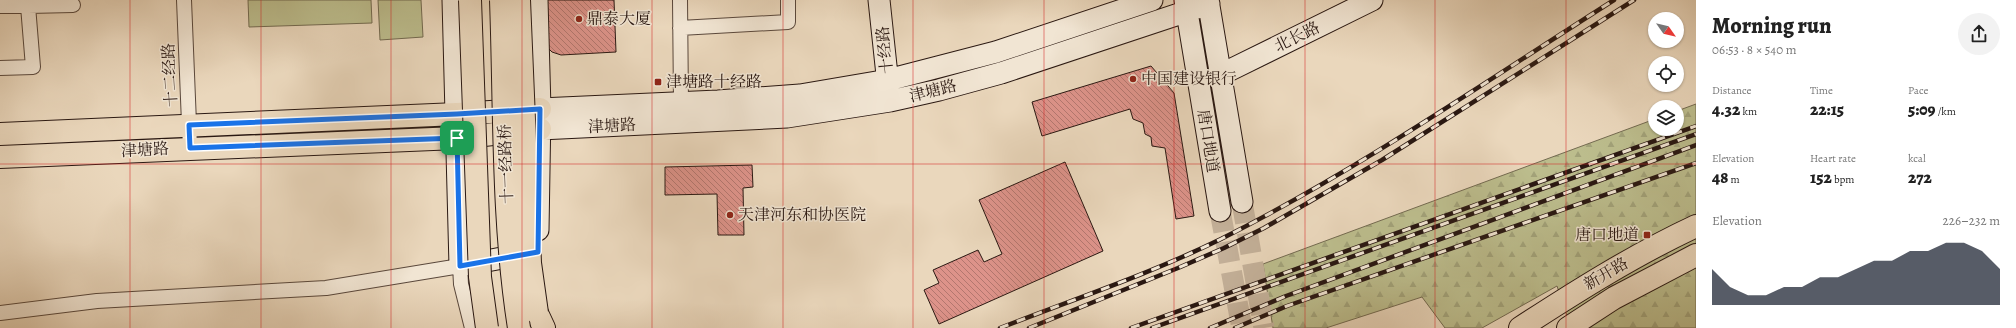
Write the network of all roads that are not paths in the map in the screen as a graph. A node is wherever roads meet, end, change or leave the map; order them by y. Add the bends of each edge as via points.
1 (184, 0) edge
2 (453, 0) edge
3 (470, 0) edge
4 (487, 0) edge
5 (501, 0) edge
6 (519, 0) edge
7 (537, 0) edge
8 (680, 0) edge
9 (788, 0) edge
10 (880, 0) edge
11 (1152, 0) edge
12 (1372, 0) edge
13 (1208, 2) edge
14 (28, 3) edge
15 (73, 5) dead end
16 (0, 6) edge
17 (1186, 6) edge
18 (680, 28) junction
19 (0, 68) edge
20 (1222, 74) junction
21 (888, 80) junction
22 (890, 101) junction
23 (681, 102) junction
24 (457, 114) junction
25 (540, 119) junction
26 (189, 125) junction
27 (0, 134) edge
28 (457, 138) junction
29 (190, 148) junction
30 (0, 157) edge
31 (1242, 202) tunnel mouth
32 (1220, 211) tunnel mouth
33 (1696, 226) edge
34 (1696, 256) edge
35 (460, 266) junction
36 (0, 313) edge
37 (540, 323) edge
38 (472, 328) edge
39 (487, 328) edge
40 (505, 328) edge
41 (519, 328) edge
42 (1520, 328) edge
43 (1568, 328) edge

1 - 26 street, 十二经路
2 - 24 main road
3 - 39 main road, 十一经路桥, bridge via 480,277
4 - 40 main road, 十一经路桥 via 495,213
5 - 41 main road, 十一经路桥, bridge via 508,227
6 - 37 main road, bridge via 530,263
7 - 25 main road
8 - 18 street
9 - 18 street via 788,22
10 - 21 main road, 十经路
11 - 21 main road, 津塘路 via 996,52
12 - 20 main road, 北长路
13 - 17 main road, 津塘路
13 - 20 main road, 唐口地道
14 - 15 street
14 - 16 street
14 - 19 street via 33,67
17 - 22 main road, 津塘路 via 1000,73
17 - 32 main road, 唐口地道
18 - 23 street
20 - 31 main road, 唐口地道
21 - 22 main road, 十经路
21 - 23 main road, 津塘路 via 800,95
22 - 25 main road, 津塘路 via 787,117
23 - 25 main road, 津塘路
24 - 25 main road, 津塘路
24 - 26 main road, 津塘路
24 - 28 main road
25 - 28 main road, 津塘路
25 - 35 main road via 538,252
26 - 27 main road, 津塘路
26 - 29 street, 十二经路
28 - 29 main road, 津塘路
28 - 35 main road
29 - 30 main road, 津塘路
33 - 42 main road, 新开路 via 1661,242 1587,284
34 - 43 main road, 新开路 via 1614,298
35 - 36 street via 326,288 97,301
35 - 38 street via 461,284

